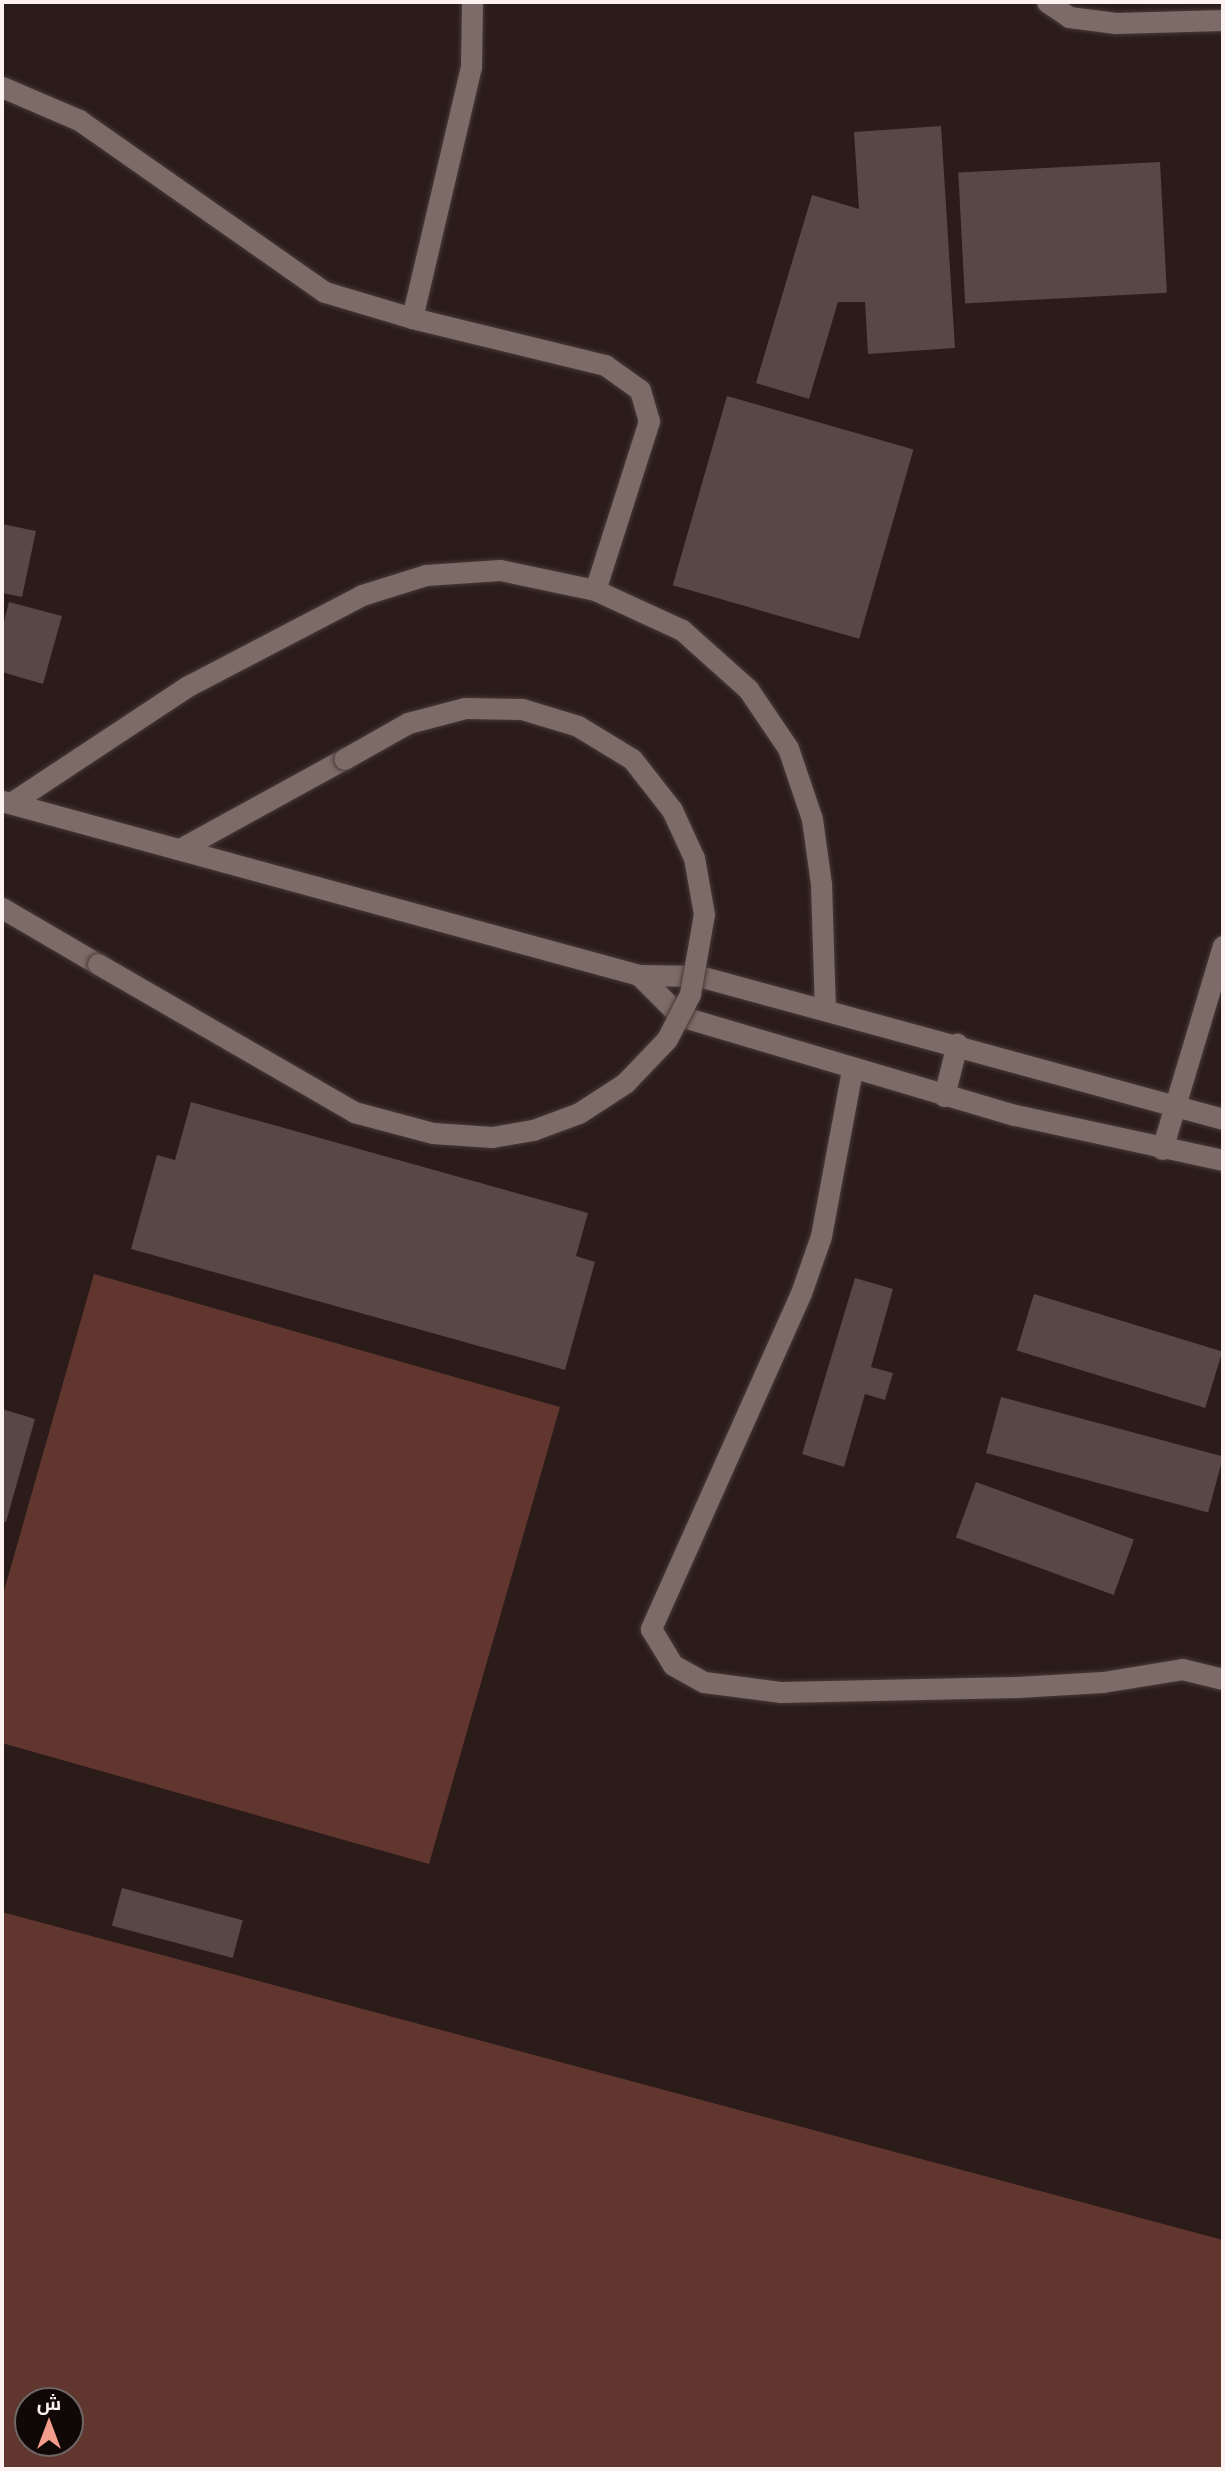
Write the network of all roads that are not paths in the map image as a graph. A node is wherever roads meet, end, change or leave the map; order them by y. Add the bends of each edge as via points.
1 (472, 2) edge
2 (1047, 2) edge
3 (1223, 20) edge
4 (2, 87) edge
5 (412, 318) junction
6 (595, 590) junction
7 (7, 802) edge
8 (180, 849) junction
9 (2, 908) edge
10 (1223, 946) edge
11 (639, 975) junction
12 (825, 1007) junction
13 (957, 1044) junction
14 (852, 1070) junction
15 (944, 1096) junction
16 (1175, 1107) junction
17 (1223, 1119) edge
18 (1162, 1149) junction
19 (1223, 1160) edge
20 (1223, 1679) edge

1 - 5 street via 471,67
2 - 3 street via 1069,16 1116,23
4 - 5 street via 79,121 325,292
5 - 6 street via 605,365 640,390 649,421
6 - 7 street via 499,570 426,575 362,595 188,686
6 - 12 street via 682,630 748,689 788,748 812,819 821,884
7 - 8 street
8 - 9 street, bridge via 408,723 465,708 522,709 578,726 632,759 672,810 694,858 704,914 700,956 690,994 667,1039 625,1083 579,1113 533,1130 492,1137 433,1133 354,1112
8 - 11 street
10 - 16 street
11 - 12 street via 699,976
11 - 14 street via 680,1016
12 - 13 street
13 - 15 street
13 - 16 street
14 - 15 street
14 - 20 street via 821,1236 801,1293 651,1629 673,1665 704,1682 780,1692 1017,1687 1103,1682 1182,1669
15 - 18 street
16 - 17 street
16 - 18 street
18 - 19 street

